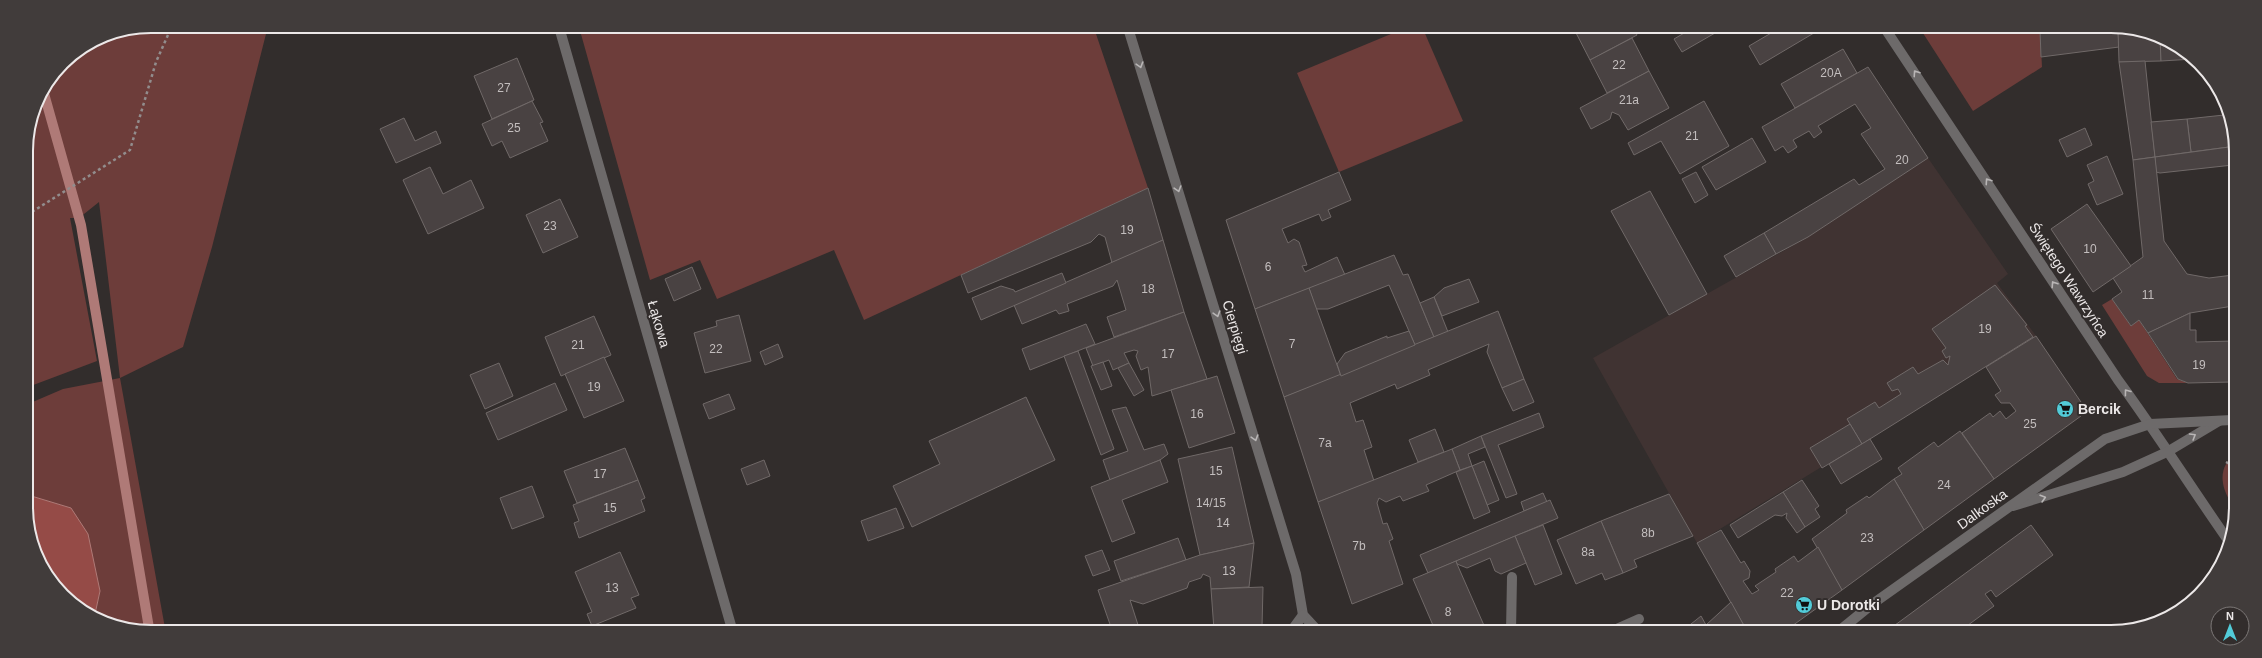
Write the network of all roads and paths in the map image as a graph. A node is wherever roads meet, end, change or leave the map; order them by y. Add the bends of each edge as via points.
1 (169, 33) edge
2 (561, 33) edge
3 (1130, 33) edge
4 (1888, 33) edge
5 (33, 211) edge
6 (2220, 420) junction
7 (2229, 420) edge
8 (2150, 424) junction
9 (2167, 452) junction
10 (2226, 462) dead end
11 (2229, 464) edge
12 (2006, 509) junction
13 (2225, 536) edge
14 (1512, 577) dead end
15 (1303, 615) junction
16 (1639, 619) dead end
17 (731, 625) edge
18 (1296, 625) edge
19 (1312, 625) edge
20 (1511, 625) edge
21 (1626, 625) edge
22 (1847, 625) edge

1 - 5 path via 156,62 130,150
2 - 17 street, Łąkowa
3 -> 15 street, Cierpięgi via 1296,574
8 -> 4 street, Świętego Wawrzyńca via 2118,380
6 - 7 street, Dalkoska
6 - 8 street, Dalkoska
9 -> 6 street
8 - 9 street, Świętego Wawrzyńca
8 - 12 street, Dalkoska via 2105,438
12 -> 9 street via 2123,472
9 - 13 street, Świętego Wawrzyńca
10 - 11 path
12 - 22 street, Dalkoska
14 - 20 street
15 - 18 street
15 - 19 street
16 - 21 street

